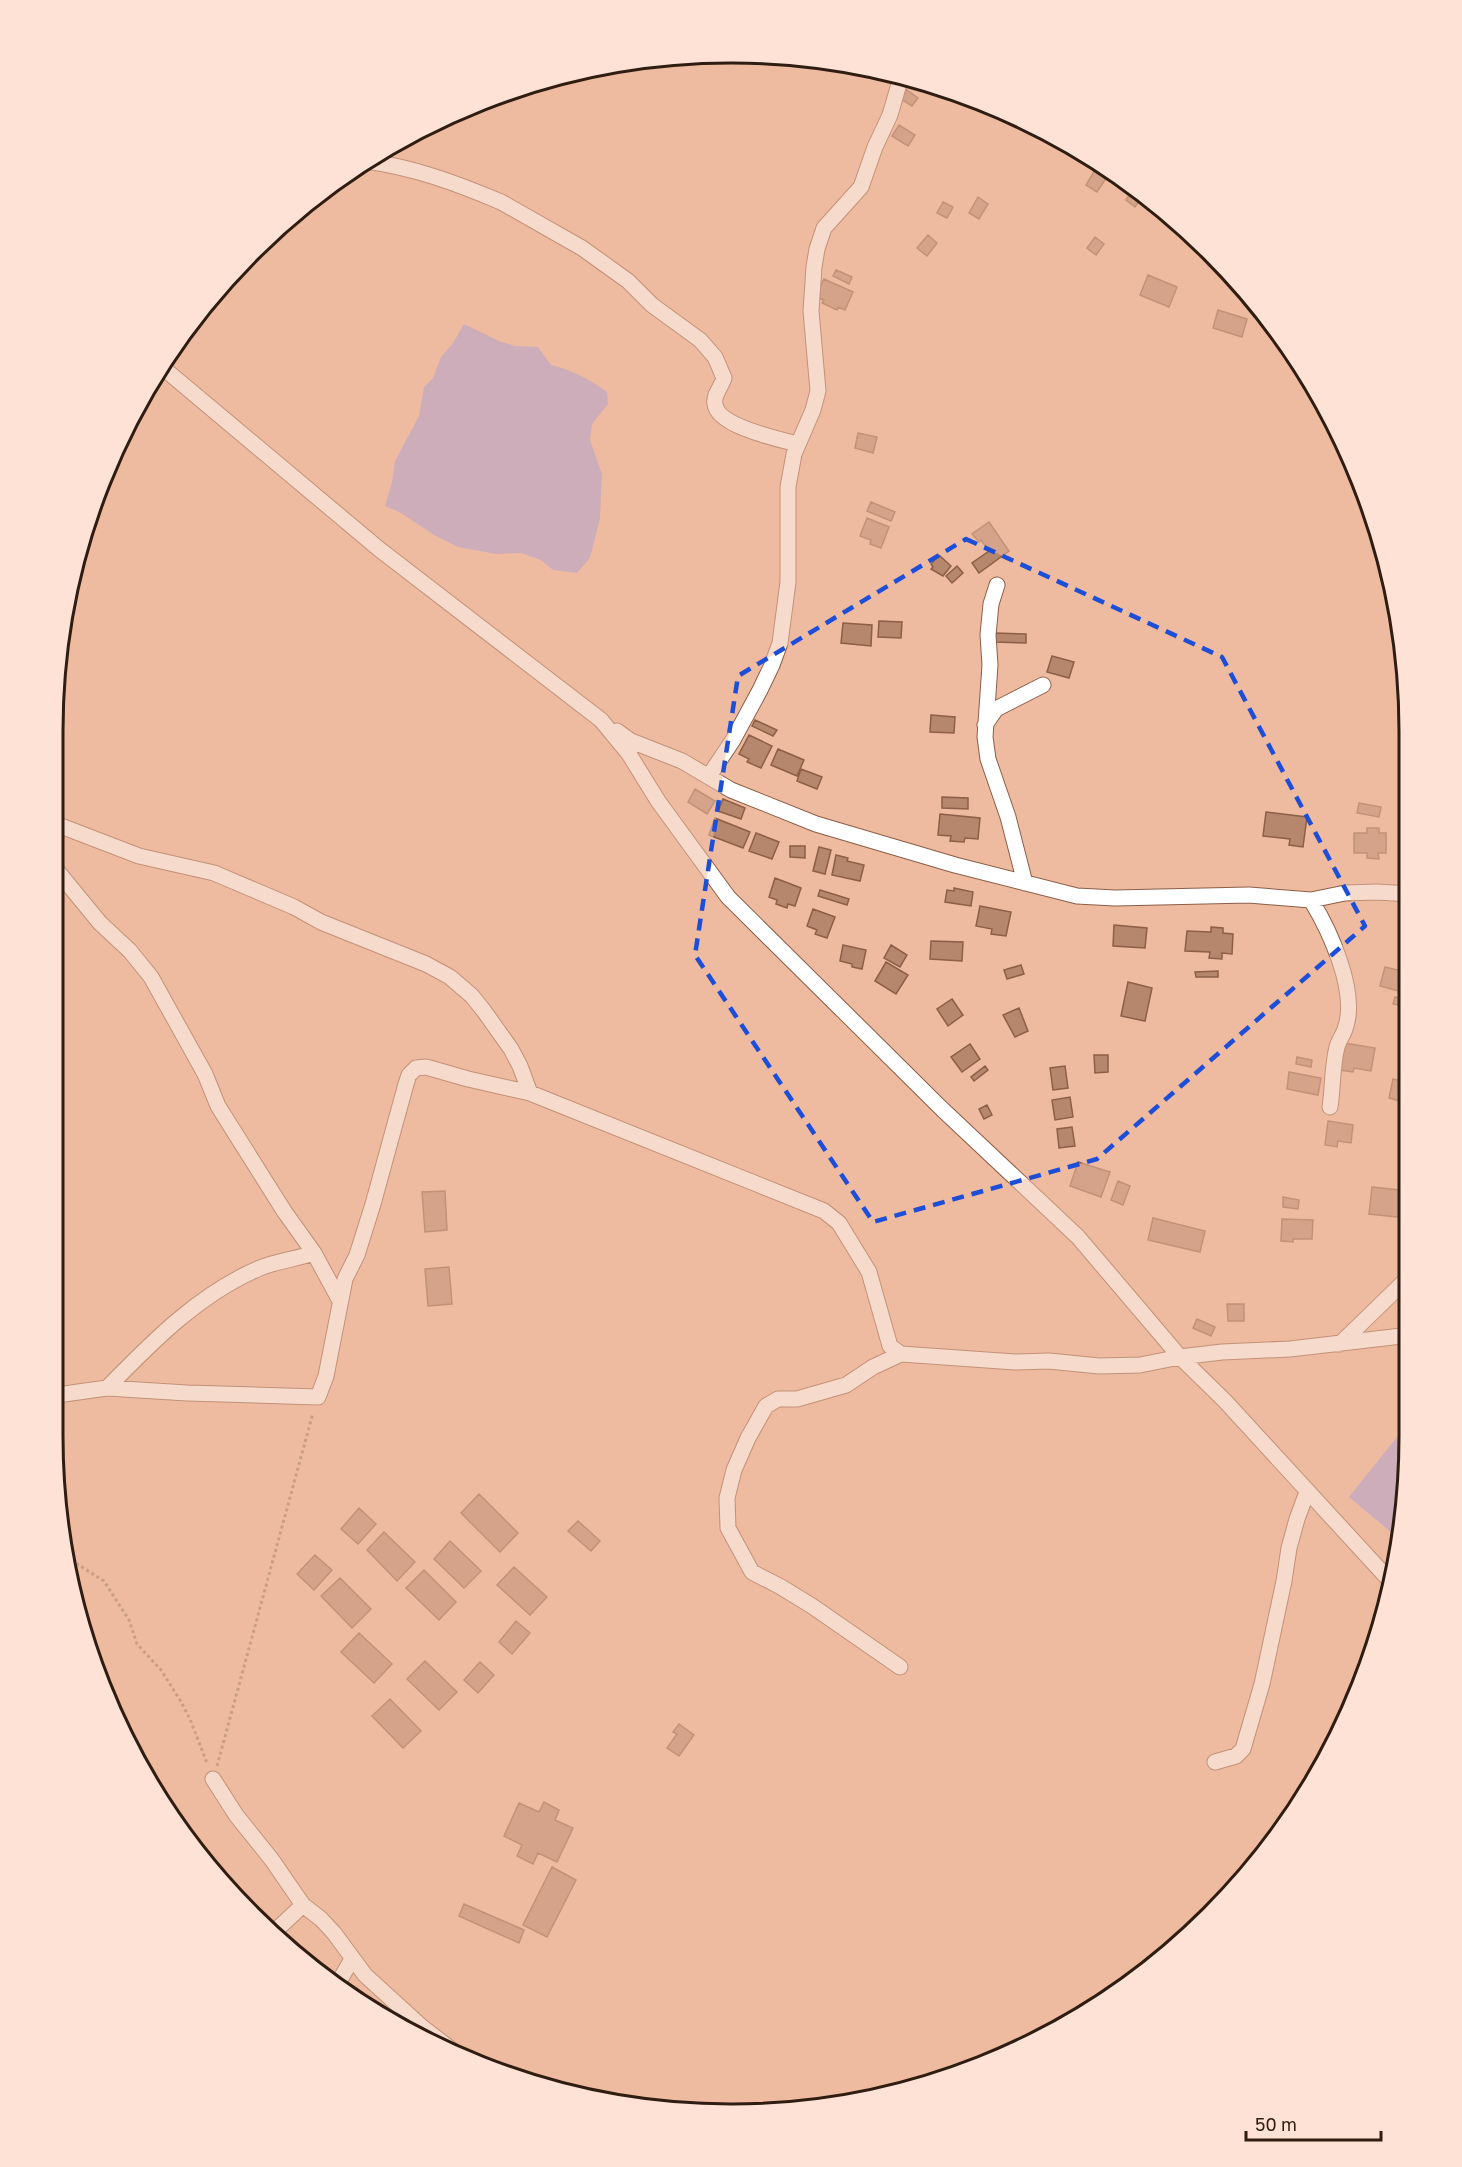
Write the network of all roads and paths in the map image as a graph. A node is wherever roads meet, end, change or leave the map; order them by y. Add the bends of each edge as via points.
1 (899, 85) edge
2 (379, 164) edge
3 (168, 372) edge
4 (797, 444) junction
5 (997, 585) dead end
6 (1043, 685) dead end
7 (601, 720) junction
8 (985, 725) junction
9 (709, 776) junction
10 (63, 827) edge
11 (63, 878) edge
12 (1025, 883) junction
13 (1399, 893) edge
14 (1311, 900) junction
15 (530, 1093) junction
16 (1330, 1107) dead end
17 (314, 1253) junction
18 (1399, 1287) edge
19 (340, 1301) junction
20 (1399, 1336) edge
21 (1340, 1344) junction
22 (900, 1354) junction
23 (1180, 1357) junction
24 (107, 1388) junction
25 (63, 1394) edge
26 (318, 1397) junction
27 (1307, 1492) junction
28 (76, 1563) edge
29 (1384, 1574) edge
30 (900, 1667) dead end
31 (1215, 1762) dead end
32 (213, 1779) junction
33 (303, 1905) junction
34 (279, 1927) edge
35 (352, 1959) junction
36 (341, 1978) edge
37 (431, 2032) edge

1 - 4 street via 865,179 824,228 817,249 811,311 818,391
2 - 4 street via 422,171 485,195 595,256 700,340 715,357 724,378 714,400 717,412 758,433
3 - 7 street via 379,549
4 - 9 street via 788,487 788,582 780,643 760,690
5 - 8 street via 988,635
6 - 8 street via 996,709
7 - 9 street via 631,741
7 - 23 street via 728,897 1078,1237
8 - 12 street via 988,759
9 - 12 street via 731,790 816,824
10 - 15 street via 138,856 214,873 450,977 478,1004 511,1049
11 - 17 street via 151,977 205,1074 218,1106
12 - 14 street via 1077,896 1249,895
13 - 14 street via 1345,893
14 - 16 street via 1337,951 1347,996 1347,1026 1337,1046
15 - 19 street via 426,1067 416,1068 409,1075 373,1204
15 - 22 street via 824,1211 839,1223 869,1272 890,1346
17 - 19 street
17 - 24 street via 261,1268 218,1289 168,1329
18 - 21 street
19 - 26 street via 326,1376
20 - 21 street
21 - 23 street
22 - 23 street via 1099,1366 1140,1365
22 - 30 street via 846,1385 798,1399 778,1399 766,1407 734,1470 727,1498 729,1528 752,1572 812,1606
23 - 27 street
24 - 25 street
24 - 26 street
26 - 32 path
27 - 29 street
27 - 31 street via 1289,1548 1262,1684 1243,1749
28 - 32 path via 104,1581 129,1620 137,1644 161,1670 190,1719
32 - 33 street
33 - 34 street
33 - 35 street via 334,1933
35 - 36 street
35 - 37 street

